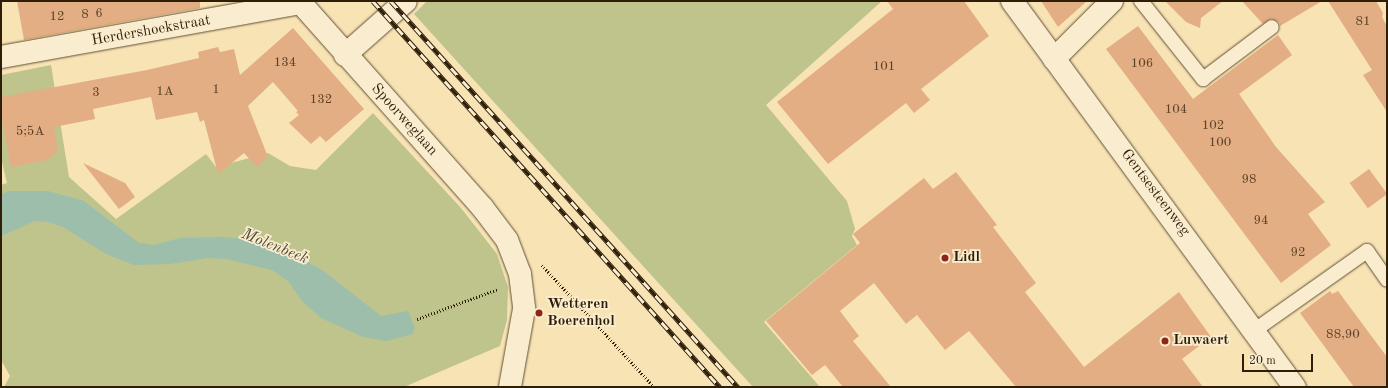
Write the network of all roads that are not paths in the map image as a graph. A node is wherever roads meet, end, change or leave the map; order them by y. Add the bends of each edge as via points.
1 (406, 1) edge
2 (1012, 1) edge
3 (1112, 1) edge
4 (1141, 1) edge
5 (300, 2) edge
6 (1272, 27) dead end
7 (345, 54) junction
8 (1, 57) edge
9 (1054, 59) junction
10 (1387, 280) edge
11 (1255, 330) junction
12 (510, 387) edge
13 (1295, 387) edge

1 - 7 street
2 - 9 street, Gentsesteenweg
3 - 9 street
4 - 6 lane via 1203,79
5 - 7 street, Spoorweglaan
5 - 8 street, Herdershoekstraat
7 - 12 street, Spoorweglaan via 482,207 507,240 521,280 524,309
9 - 11 street, Gentsesteenweg
10 - 11 lane via 1367,251
11 - 13 street, Gentsesteenweg

